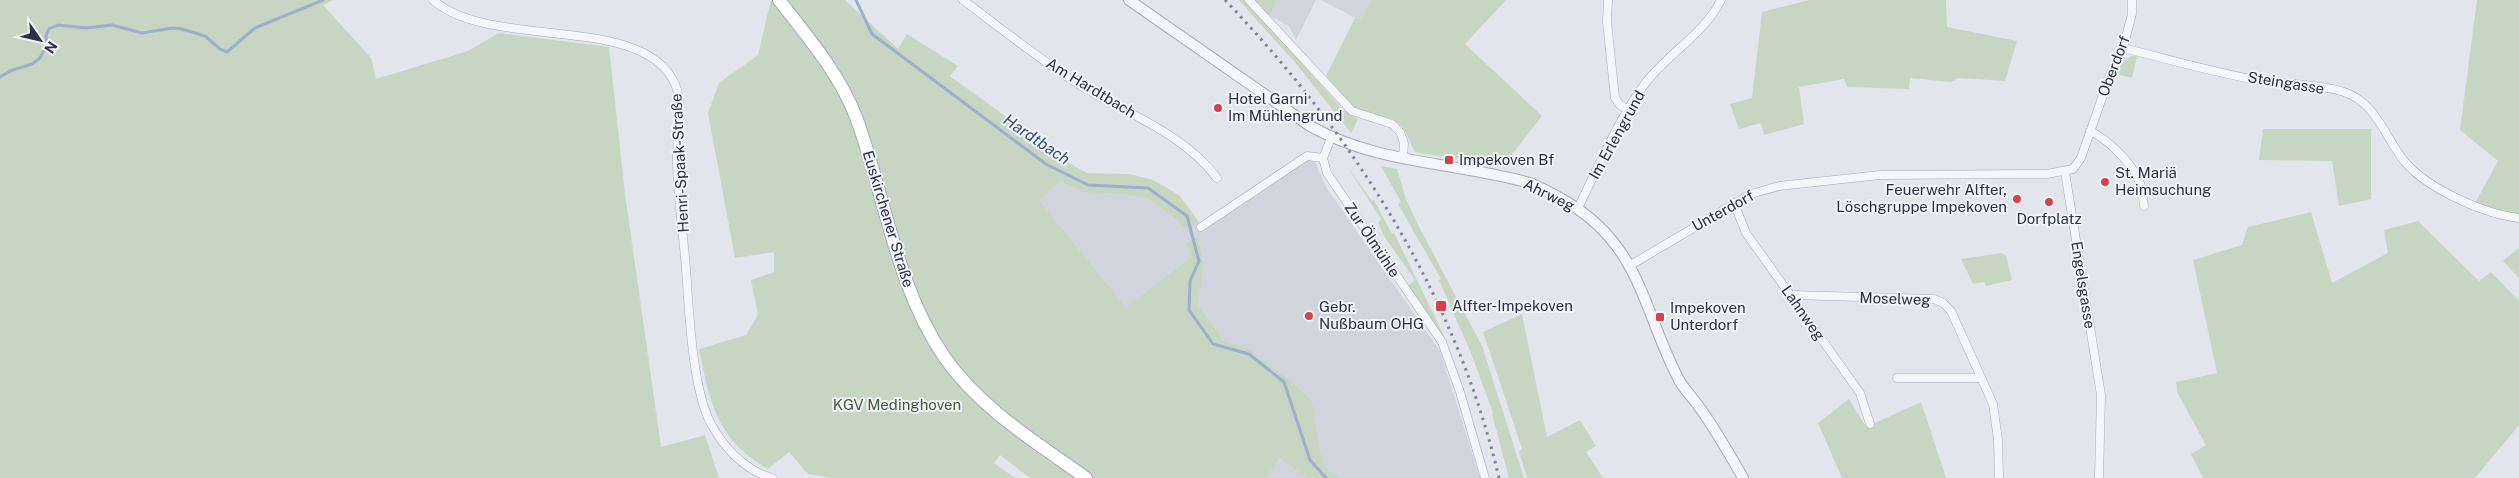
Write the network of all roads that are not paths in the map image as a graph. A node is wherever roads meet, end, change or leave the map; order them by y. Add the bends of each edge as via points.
1 (433, 0) edge
2 (779, 0) edge
3 (963, 0) edge
4 (1128, 0) edge
5 (1249, 0) edge
6 (1608, 0) edge
7 (1721, 0) edge
8 (2132, 0) edge
9 (2124, 48) junction
10 (1628, 110) junction
11 (2090, 132) junction
12 (1331, 138) junction
13 (1324, 158) junction
14 (1403, 159) junction
15 (2065, 172) junction
16 (1217, 178) dead end
17 (1734, 203) junction
18 (2144, 206) dead end
19 (1578, 208) junction
20 (2519, 218) edge
21 (1201, 228) dead end
22 (1629, 266) junction
23 (1791, 295) junction
24 (1897, 378) dead end
25 (1981, 378) junction
26 (1870, 424) dead end
27 (742, 462) junction
28 (734, 467) dead end
29 (772, 478) edge
30 (1086, 478) edge
31 (1485, 478) edge
32 (1743, 478) edge
33 (1999, 478) edge
34 (2099, 478) edge

1 - 27 street, Henri-Spaak-Straße via 465,18 619,43 662,64 668,72 678,96 677,162 694,352 702,399 711,424
2 - 30 main road, Euskirchener Straße via 836,78 855,116 904,279 923,322 946,358 971,390 1003,419
3 - 16 street, Am Hardtbach via 1065,75 1154,125 1194,152
4 - 12 street, Ahrweg
5 - 14 street via 1352,111 1392,124 1400,132 1404,143
6 - 10 street via 1607,22 1615,98
7 - 10 street, Im Erlengrund via 1706,22 1648,80
8 - 9 street, Oberdorf
9 - 11 street, Oberdorf via 2111,72
9 - 20 street, Steingasse via 2255,80 2343,92 2358,99 2372,112 2397,151 2414,172 2430,184 2490,212
10 - 19 street, Im Erlengrund
11 - 15 street, Oberdorf via 2077,165
11 - 18 street via 2103,139 2132,169 2140,184
12 - 13 street
12 - 14 street, Ahrweg via 1375,154
13 - 21 street via 1307,156
13 - 31 street, Zur Ölmühle via 1327,173 1335,187 1442,342
14 - 19 street, Ahrweg via 1527,182
15 - 17 street, Unterdorf via 1880,175 1805,181 1751,194
15 - 34 street, Engelsgasse via 2101,395
17 - 22 street, Unterdorf
17 - 23 street, Lahnweg via 1746,233
19 - 22 street, Ahrweg via 1606,231
22 - 32 street, Ahrweg via 1679,380
23 - 25 street, Moselweg via 1939,300 1951,311
23 - 26 street, Lahnweg via 1860,393
24 - 25 street
25 - 33 street, Moselweg via 1995,413
27 - 28 street
27 - 29 street, Henri-Spaak-Straße

